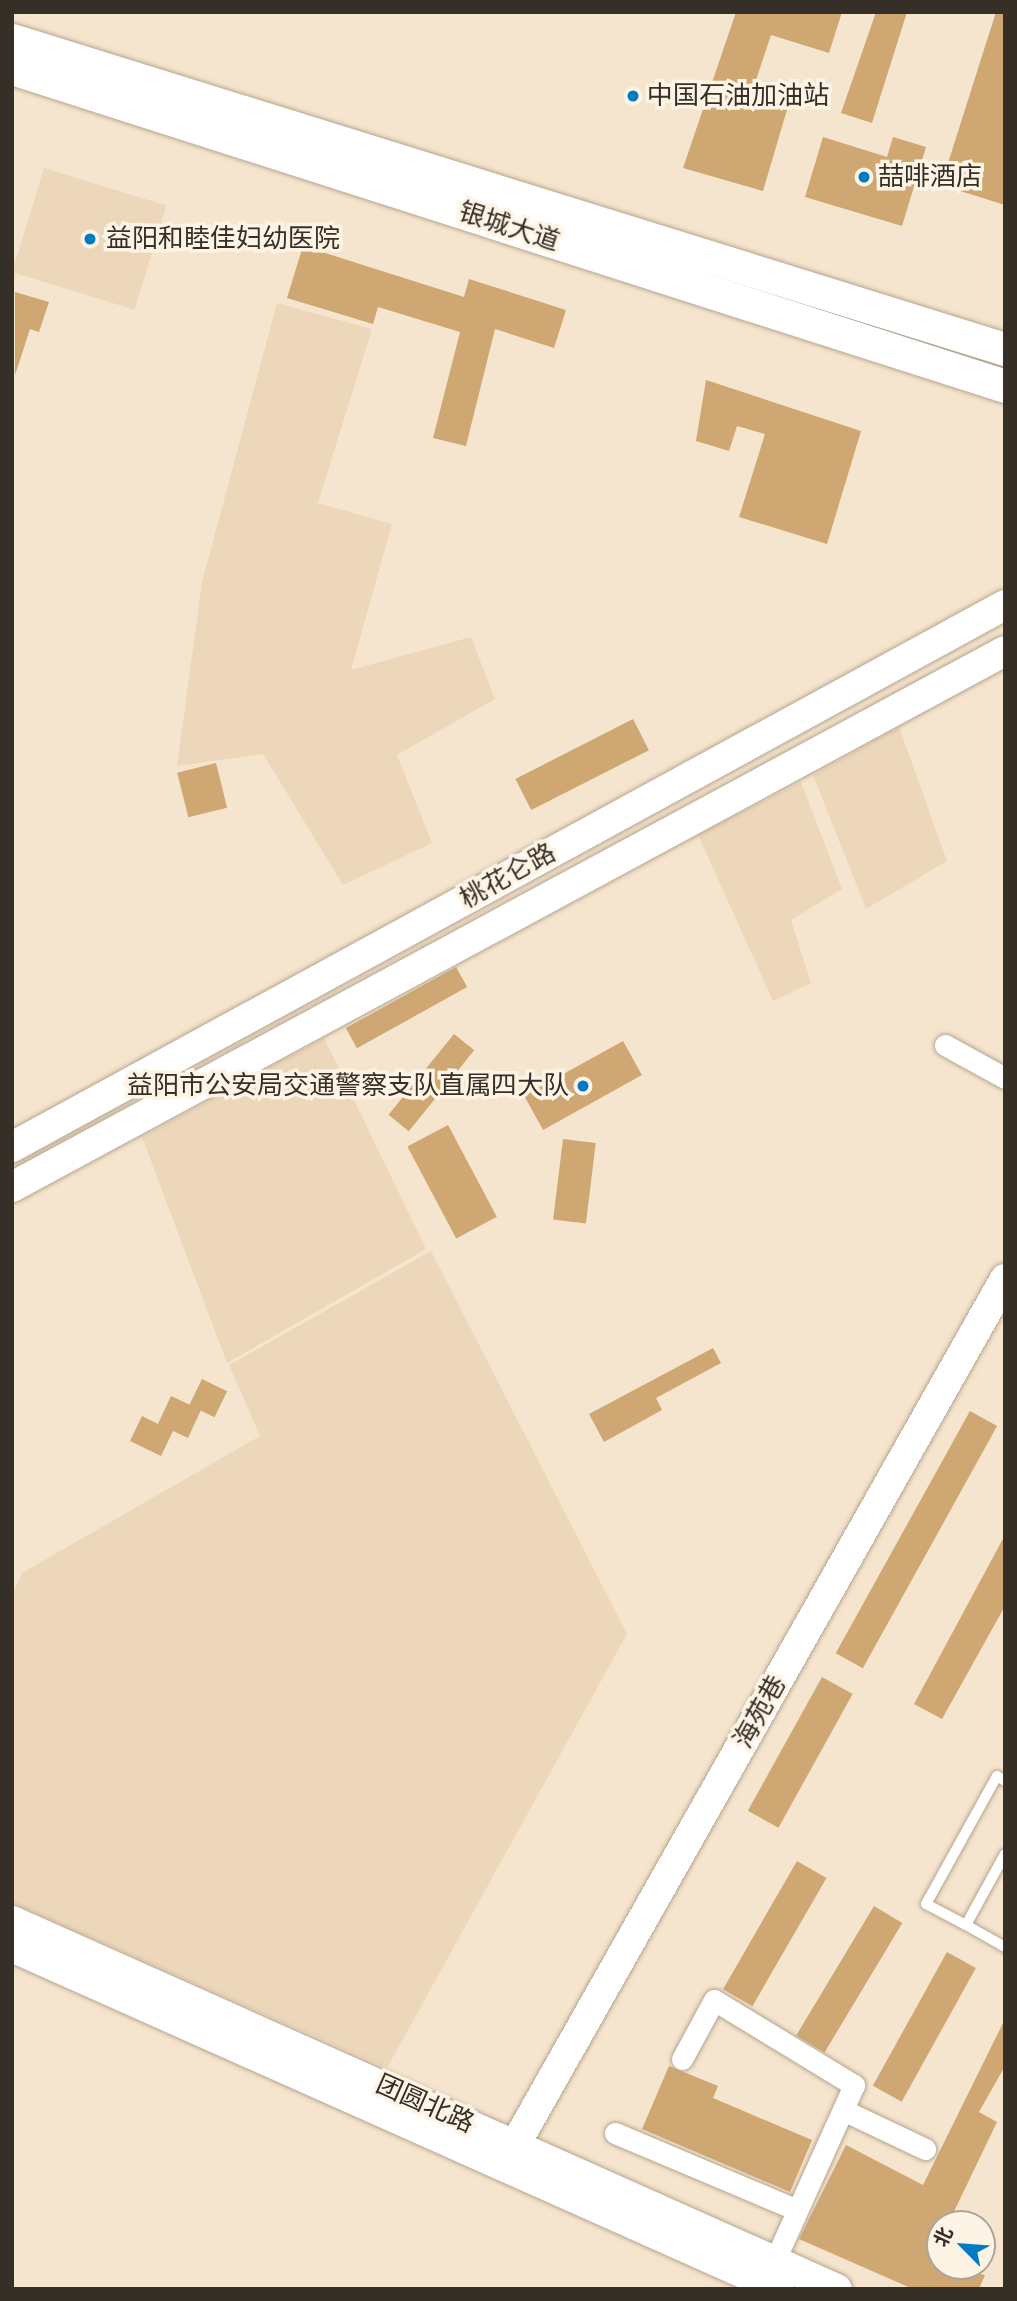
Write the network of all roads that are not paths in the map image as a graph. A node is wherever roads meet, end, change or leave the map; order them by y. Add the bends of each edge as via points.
1 (12, 40) edge
2 (12, 68) edge
3 (1005, 349) edge
4 (1005, 386) edge
5 (1005, 605) edge
6 (1005, 650) edge
7 (945, 1045) dead end
8 (1005, 1078) edge
9 (12, 1147) edge
10 (12, 1187) edge
11 (1005, 1279) edge
12 (1005, 1781) edge
13 (1005, 1854) edge
14 (12, 1921) edge
15 (966, 1925) junction
16 (12, 1947) edge
17 (1005, 1947) edge
18 (682, 2059) dead end
19 (843, 2110) junction
20 (615, 2133) dead end
21 (516, 2145) junction
22 (925, 2149) dead end
23 (796, 2209) junction
24 (775, 2260) junction
25 (779, 2289) edge
26 (837, 2289) edge

1 - 3 main road, 银城大道
2 - 4 main road, 银城大道
5 - 9 main road, 桃花仑路
6 - 10 main road, 桃花仑路
7 - 8 street
11 - 21 main road, 海苑巷
12 - 15 lane via 997,1776 926,1904
13 - 15 lane
14 - 21 main road, 团圆北路
15 - 17 lane
16 - 25 main road, 团圆北路
18 - 19 street via 714,2000 855,2085
19 - 22 street
19 - 23 street
20 - 23 street
21 - 24 main road, 团圆北路
23 - 24 street
24 - 26 main road, 团圆北路

